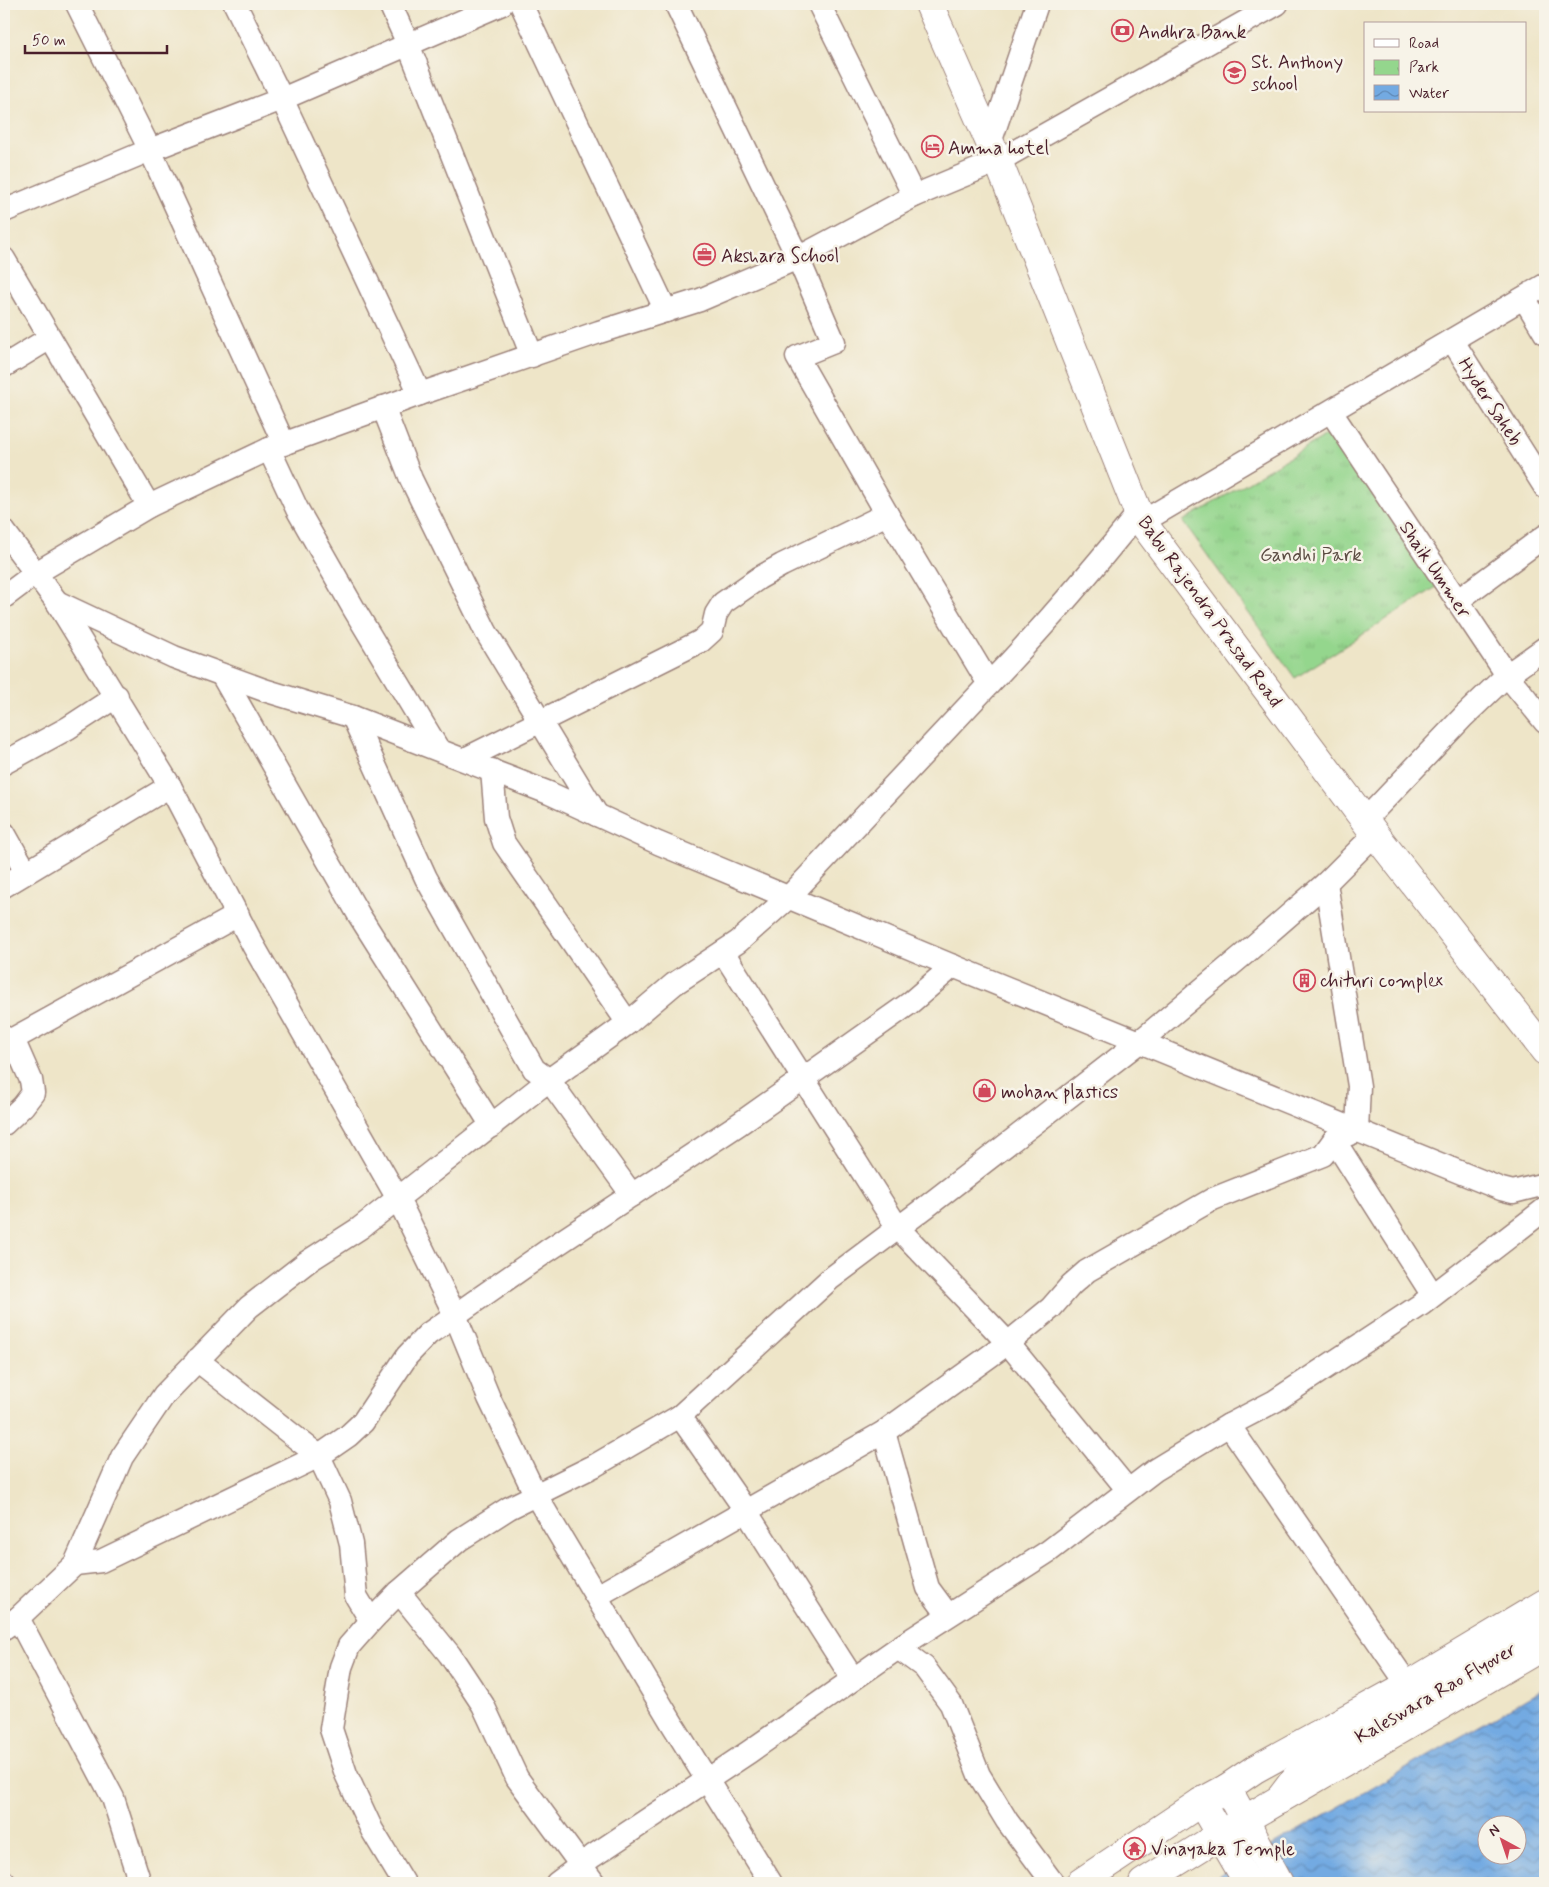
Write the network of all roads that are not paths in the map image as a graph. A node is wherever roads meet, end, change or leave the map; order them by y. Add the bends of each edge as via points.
1 (77, 4) edge
2 (235, 4) edge
3 (390, 4) edge
4 (502, 4) edge
5 (521, 4) edge
6 (676, 4) edge
7 (819, 4) edge
8 (929, 4) edge
9 (1037, 4) edge
10 (1276, 4) edge
11 (408, 44) junction
12 (282, 99) junction
13 (150, 150) junction
14 (994, 152) junction
15 (914, 196) junction
16 (4, 211) edge
17 (798, 258) junction
18 (4, 259) edge
19 (1545, 285) edge
20 (1524, 298) junction
21 (666, 311) junction
22 (1545, 334) edge
23 (50, 338) junction
24 (1452, 340) junction
25 (532, 356) junction
26 (4, 366) edge
27 (420, 394) junction
28 (383, 407) junction
29 (1332, 412) junction
30 (277, 446) junction
31 (1545, 487) edge
32 (149, 506) junction
33 (887, 514) junction
34 (1140, 517) junction
35 (4, 531) edge
36 (1545, 536) edge
37 (36, 573) junction
38 (4, 597) edge
39 (1457, 601) junction
40 (57, 602) junction
41 (1545, 648) edge
42 (222, 675) junction
43 (1507, 675) junction
44 (989, 684) junction
45 (117, 696) junction
46 (353, 718) junction
47 (541, 721) junction
48 (1545, 722) edge
49 (438, 748) junction
50 (465, 759) junction
51 (4, 763) edge
52 (492, 770) junction
53 (170, 786) junction
54 (597, 815) junction
55 (1370, 827) junction
56 (4, 833) edge
57 (26, 872) junction
58 (1326, 883) junction
59 (4, 886) edge
60 (789, 898) junction
61 (238, 915) junction
62 (723, 952) junction
63 (953, 966) junction
64 (628, 1023) junction
65 (8, 1038) edge
66 (1138, 1043) junction
67 (1545, 1051) edge
68 (804, 1078) junction
69 (549, 1080) junction
70 (4, 1124) edge
71 (492, 1126) junction
72 (1357, 1131) junction
73 (1334, 1140) junction
74 (1545, 1184) edge
75 (632, 1195) junction
76 (397, 1197) junction
77 (1545, 1209) edge
78 (898, 1228) junction
79 (1432, 1294) junction
80 (455, 1315) junction
81 (1008, 1343) junction
82 (197, 1360) junction
83 (680, 1416) junction
84 (1230, 1425) junction
85 (884, 1432) junction
86 (319, 1456) junction
87 (1128, 1490) junction
88 (535, 1494) junction
89 (746, 1510) junction
90 (75, 1564) junction
91 (399, 1592) junction
92 (597, 1596) junction
93 (1545, 1603) edge
94 (948, 1615) junction
95 (371, 1621) junction
96 (11, 1623) edge
97 (1545, 1628) edge
98 (1545, 1645) edge
99 (898, 1648) junction
100 (853, 1679) junction
101 (1408, 1685) junction
102 (1314, 1761) junction
103 (1255, 1769) junction
104 (707, 1780) junction
105 (1227, 1788) junction
106 (1279, 1800) junction
107 (1201, 1802) junction
108 (1250, 1831) junction
109 (1220, 1835) junction
110 (588, 1874) edge
111 (140, 1883) edge
112 (404, 1883) edge
113 (557, 1883) edge
114 (771, 1883) edge
115 (1052, 1883) edge
116 (1080, 1883) edge
117 (1143, 1883) edge
118 (1248, 1883) edge
119 (1279, 1883) edge

1 - 13 street
2 - 12 street
3 - 11 street
4 - 11 street
5 - 21 street
6 - 17 street
7 - 15 street
8 - 14 street, Babu Rajendra Prasad Road
9 - 14 street
10 - 14 street
11 - 12 street
11 - 25 street
12 - 13 street
12 - 27 street
13 - 16 street
13 - 30 street
14 - 15 street
14 - 34 street, Babu Rajendra Prasad Road
15 - 17 street
17 - 21 street
17 - 33 street via 834,342 797,357
18 - 23 street
19 - 20 street
20 - 22 street
20 - 24 street
21 - 25 street
23 - 26 street
23 - 32 street
24 - 29 street
24 - 31 street, Hyder Saheb
25 - 27 street
27 - 28 street
28 - 30 street
28 - 47 street via 411,479 462,585 486,632
29 - 34 street
29 - 39 street, Shaik Ummer
30 - 32 street
30 - 49 street via 307,526
32 - 37 street
33 - 44 street
33 - 47 street via 759,578 723,603 712,631 701,640
34 - 44 street
34 - 55 street, Babu Rajendra Prasad Road
35 - 37 street
36 - 39 street
37 - 38 street
37 - 40 street
39 - 43 street, Shaik Ummer
40 - 42 street via 174,657
40 - 45 street
41 - 43 street
42 - 46 street
42 - 71 street via 359,915
43 - 48 street, Shaik Ummer
43 - 55 street via 1464,716
44 - 60 street
45 - 51 street via 68,728
45 - 53 street
46 - 49 street
46 - 69 street via 426,878 534,1069
47 - 50 street
47 - 54 street
49 - 50 street
50 - 52 street
52 - 54 street
52 - 64 street via 496,818 504,843
53 - 57 street
53 - 61 street
54 - 60 street
55 - 58 street
55 - 67 street, Babu Rajendra Prasad Road
56 - 57 street
57 - 59 street
58 - 66 street
58 - 72 street via 1359,1086
60 - 62 street
60 - 63 street
61 - 65 street
61 - 76 street
62 - 64 street via 674,984
62 - 68 street
63 - 66 street
63 - 68 street via 910,1003
64 - 69 street
65 - 70 street via 31,1080 32,1093
66 - 72 street
66 - 78 street
68 - 75 street
68 - 78 street
69 - 71 street
69 - 75 street
71 - 76 street
72 - 73 street
72 - 74 street via 1501,1189 1513,1192
73 - 79 street
73 - 81 street via 1323,1155 1213,1199 1087,1271 1051,1308
75 - 80 street
76 - 80 street
76 - 82 street via 360,1228 307,1262 249,1307
77 - 79 street
78 - 81 street
78 - 83 street via 830,1279
79 - 84 street via 1422,1304 1275,1400
80 - 86 street via 428,1334 407,1356 363,1422
80 - 88 street via 489,1398
81 - 85 street
81 - 87 street
82 - 86 street
82 - 90 street via 164,1395 122,1457
83 - 88 street via 594,1466
83 - 89 street
84 - 87 street
84 - 101 street
85 - 89 street
85 - 94 street via 928,1588
86 - 90 street via 101,1561
86 - 95 street via 340,1501 351,1544 356,1596
87 - 94 street via 1049,1551
88 - 91 street via 459,1540
88 - 92 street
89 - 92 street
89 - 100 street
90 - 96 street
91 - 95 street
91 - 110 street via 450,1655 483,1705 517,1778
92 - 104 street
93 - 101 street
94 - 99 street
95 - 112 street via 349,1646 341,1666 331,1729 346,1774 372,1830
96 - 111 street via 112,1798
97 - 102 street, Kaleswara Rao Flyover
98 - 106 street
99 - 100 street
99 - 115 street via 924,1667 951,1704 979,1775 1007,1821
100 - 104 street
101 - 103 street
102 - 103 street
102 - 106 street
103 - 105 street
104 - 110 street
104 - 114 street
105 - 107 street
105 - 108 street
106 - 108 street
107 - 109 street
107 - 116 street
108 - 109 street
108 - 119 street
109 - 117 street
109 - 118 street
110 - 113 street

